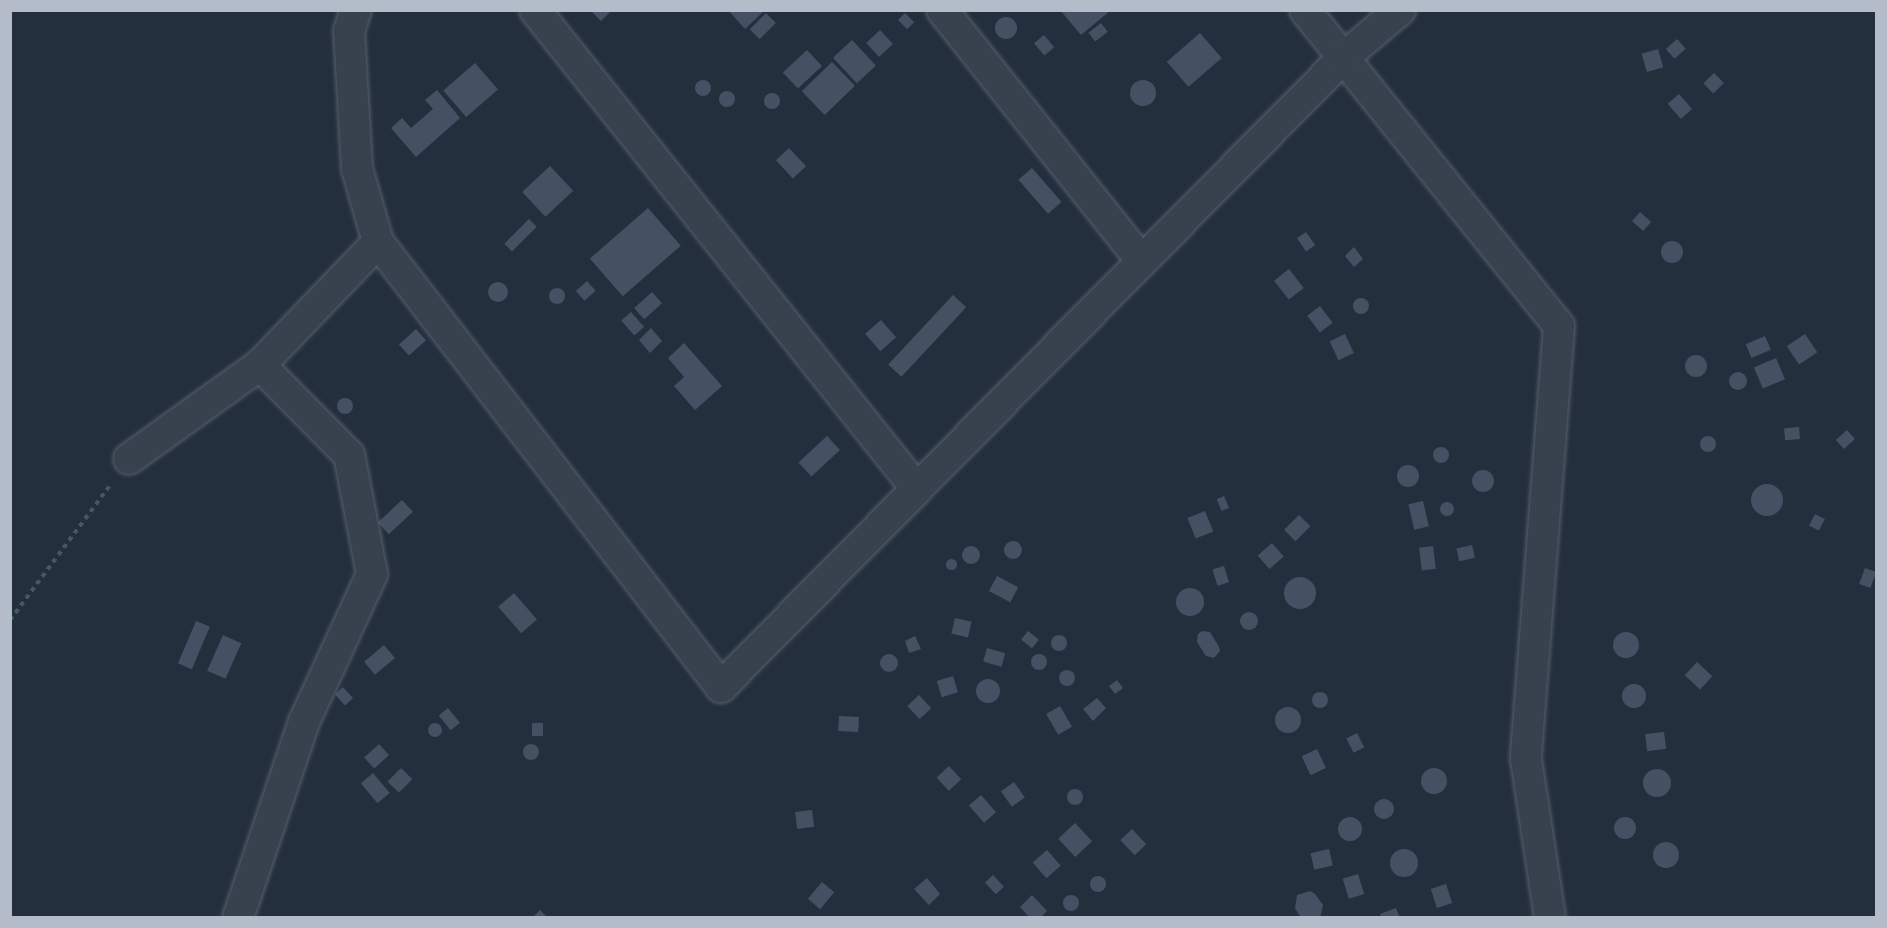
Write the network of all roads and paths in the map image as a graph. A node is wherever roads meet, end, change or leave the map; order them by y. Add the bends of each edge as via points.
1 (356, 10) edge
2 (535, 10) edge
3 (942, 10) edge
4 (1305, 10) edge
5 (1400, 10) edge
6 (1342, 58) junction
7 (378, 243) junction
8 (1142, 261) junction
9 (260, 365) junction
10 (129, 459) joint
11 (917, 489) junction
12 (10, 620) edge
13 (238, 918) edge
14 (1550, 918) edge

1 - 7 street via 349,31 357,169
2 - 11 street
3 - 8 street
4 - 6 street
5 - 6 street
6 - 8 street
6 - 14 street via 1559,326 1526,759
7 - 9 street
7 - 11 street via 721,687
8 - 11 street
9 - 10 street
9 - 13 street via 350,455 372,574 304,722
10 - 12 path

